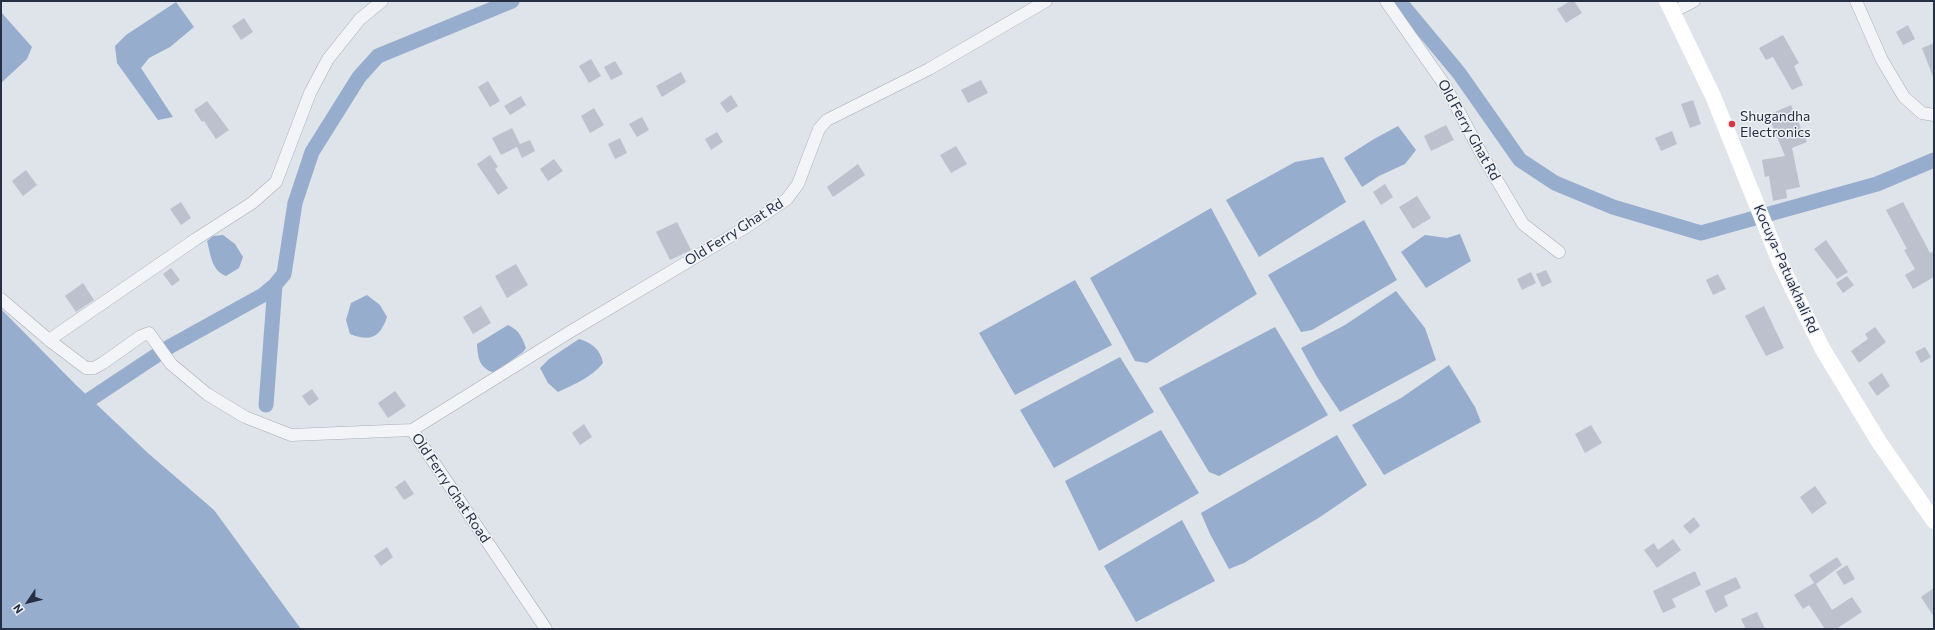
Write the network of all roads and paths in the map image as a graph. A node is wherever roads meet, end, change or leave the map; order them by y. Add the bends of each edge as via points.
1 (382, 1) edge
2 (1046, 1) edge
3 (1386, 1) edge
4 (1694, 1) edge
5 (1856, 1) edge
6 (1670, 7) edge
7 (1934, 115) edge
8 (1559, 252) dead end
9 (1, 299) edge
10 (49, 340) junction
11 (412, 430) junction
12 (1934, 521) edge
13 (546, 629) edge

1 - 10 street via 360,19 328,59 310,93 276,182 252,204 172,255
2 - 11 street, Old Ferry Ghat Rd via 929,69 827,120 819,129 798,184 787,199 746,227 568,332
3 - 8 street, Old Ferry Ghat Rd via 1446,87 1523,224
4 - 6 street
5 - 7 street via 1882,60 1904,96 1922,113
6 - 12 main road, Kocuya-Patuakhali Rd via 1713,96 1781,265 1822,348 1879,442
9 - 10 street, Old Ferry Ghat Road
10 - 11 street, Old Ferry Ghat Road via 86,368 94,368 149,333 171,364 207,394 245,417 291,436
11 - 13 street, Old Ferry Ghat Road

